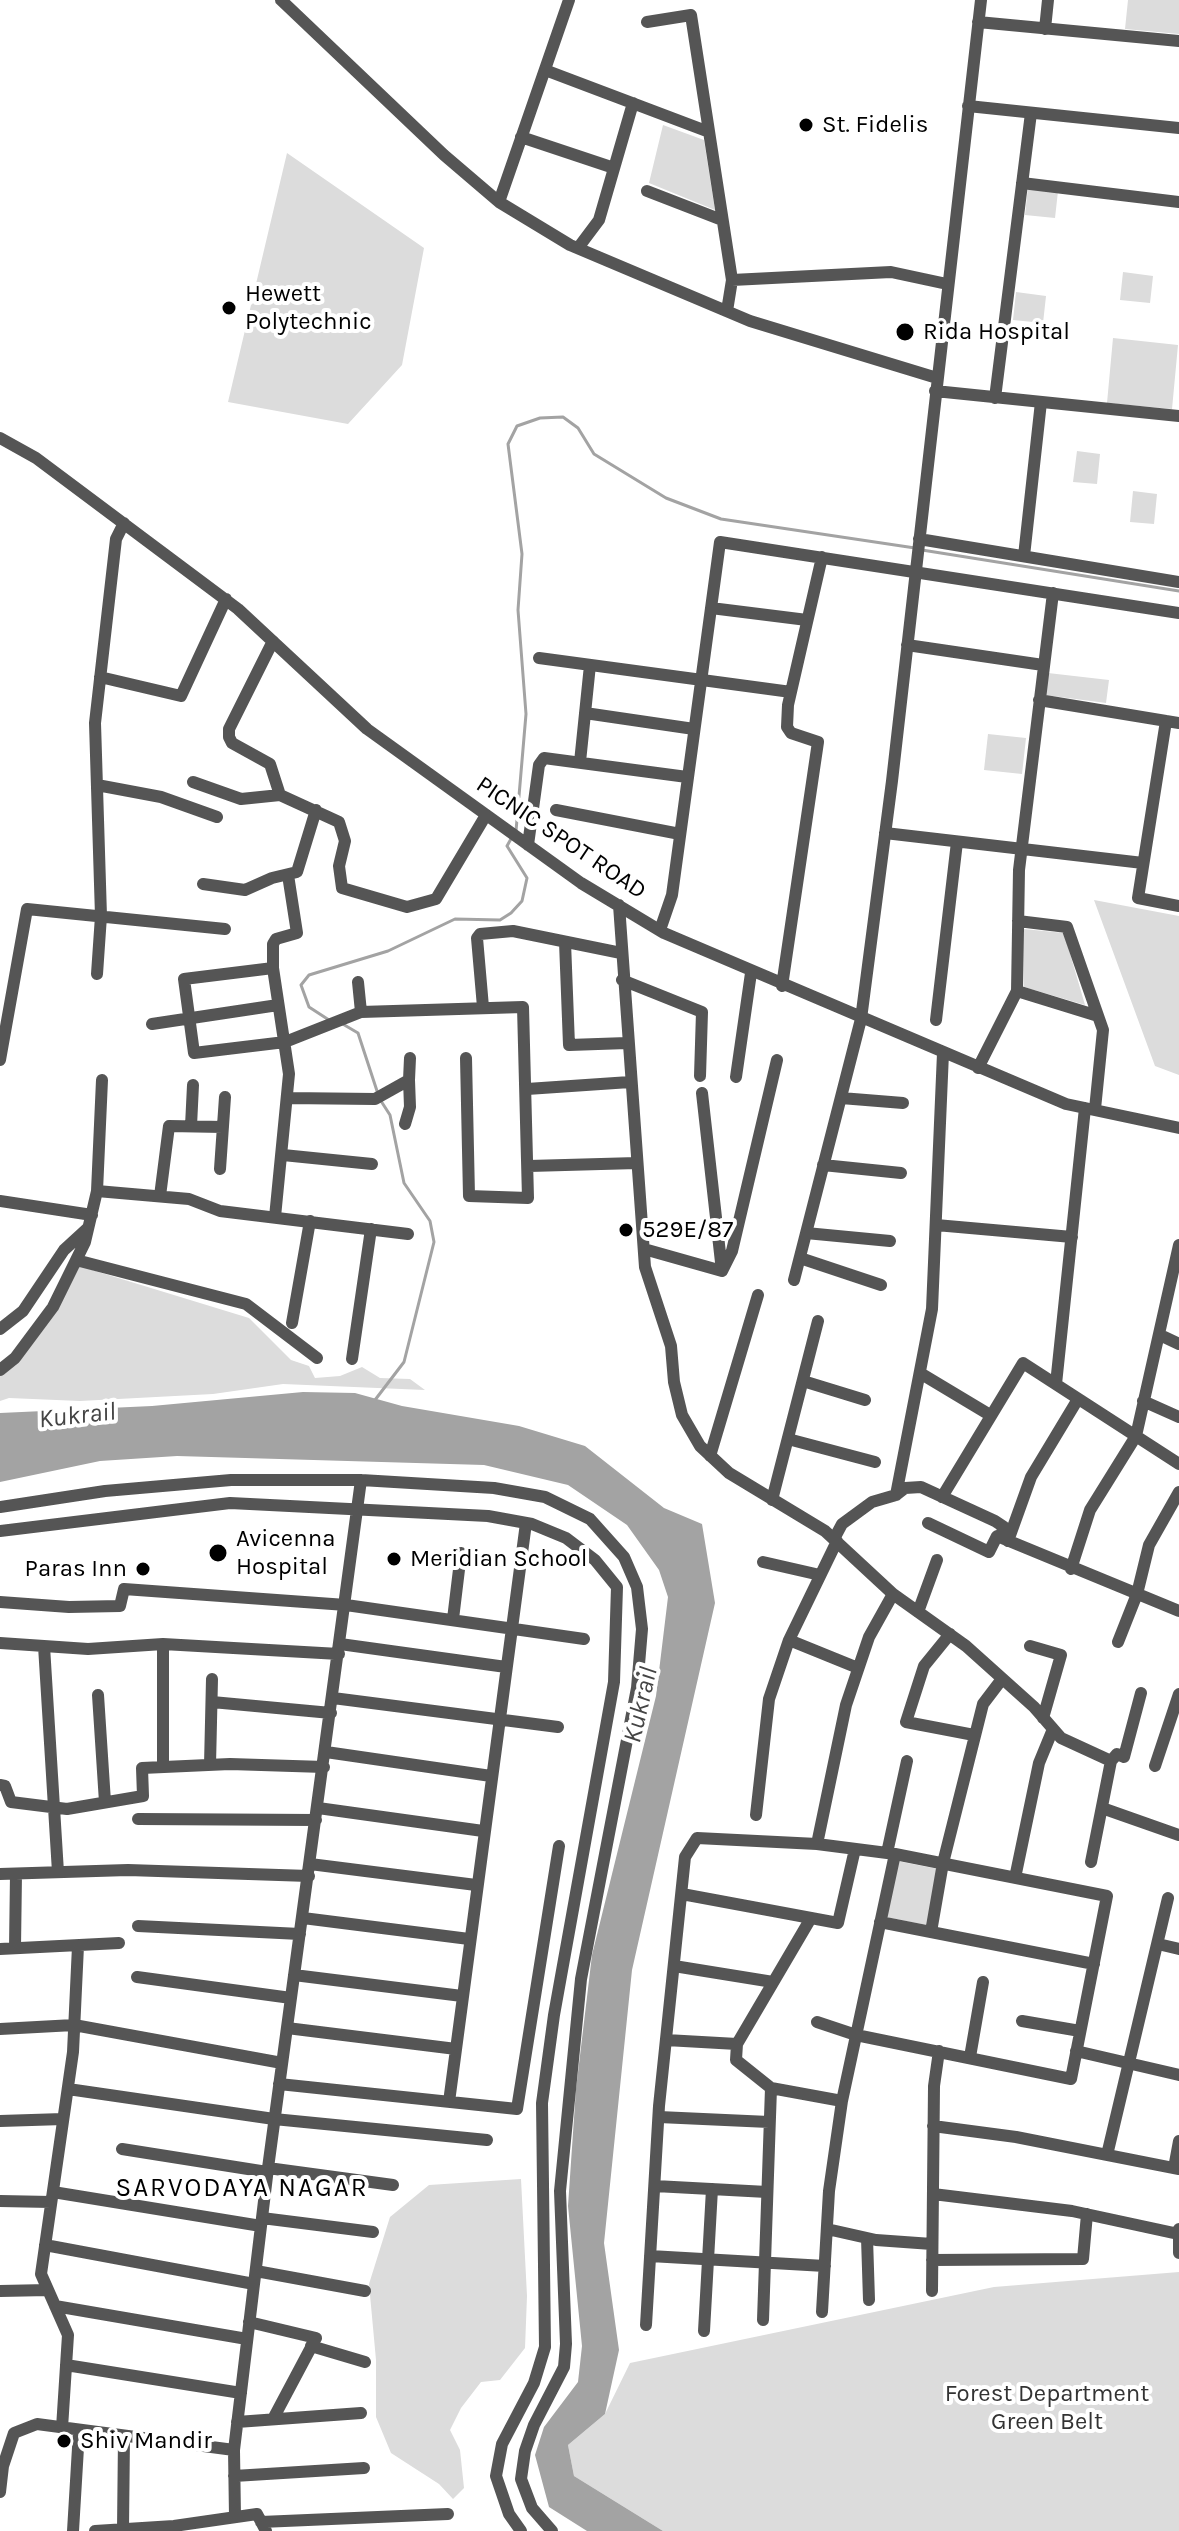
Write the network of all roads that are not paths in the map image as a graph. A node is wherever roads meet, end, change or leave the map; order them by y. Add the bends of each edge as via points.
1 (281, 0) edge
2 (569, 0) edge
3 (981, 0) edge
4 (1048, 0) edge
5 (647, 22) dead end
6 (978, 22) junction
7 (1045, 29) junction
8 (1179, 41) edge
9 (545, 70) junction
10 (633, 103) junction
11 (968, 106) junction
12 (1031, 113) junction
13 (1179, 128) edge
14 (709, 132) junction
15 (521, 137) junction
16 (614, 168) junction
17 (1022, 183) junction
18 (647, 191) dead end
19 (499, 202) junction
20 (1179, 202) edge
21 (722, 220) junction
22 (578, 248) junction
23 (732, 280) junction
24 (947, 284) junction
25 (727, 311) junction
26 (936, 385) junction
27 (995, 398) junction
28 (1041, 402) junction
29 (1179, 416) edge
30 (0, 438) edge
31 (124, 523) junction
32 (918, 546) junction
33 (1024, 556) junction
34 (822, 557) junction
35 (915, 571) junction
36 (1179, 582) edge
37 (1053, 593) junction
38 (226, 599) junction
39 (711, 608) junction
40 (1179, 613) edge
41 (807, 620) junction
42 (273, 641) junction
43 (907, 645) junction
44 (539, 658) dead end
45 (590, 665) junction
46 (1043, 665) junction
47 (100, 677) junction
48 (701, 680) junction
49 (791, 692) junction
50 (1039, 700) junction
51 (585, 713) junction
52 (1173, 722) edge
53 (694, 729) junction
54 (580, 762) junction
55 (687, 777) junction
56 (193, 782) dead end
57 (97, 785) junction
58 (280, 795) junction
59 (316, 810) junction
60 (556, 810) dead end
61 (486, 815) junction
62 (217, 817) dead end
63 (885, 833) junction
64 (680, 834) junction
65 (524, 842) junction
66 (957, 842) junction
67 (1021, 849) junction
68 (1143, 863) junction
69 (288, 875) junction
70 (203, 884) dead end
71 (619, 905) junction
72 (1179, 906) edge
73 (101, 916) junction
74 (1018, 921) junction
75 (225, 929) dead end
76 (660, 930) junction
77 (565, 942) junction
78 (621, 953) junction
79 (273, 968) junction
80 (751, 973) junction
81 (97, 974) dead end
82 (622, 980) junction
83 (358, 982) dead end
84 (782, 986) junction
85 (1017, 991) junction
86 (278, 1005) junction
87 (483, 1007) junction
88 (361, 1012) junction
89 (1098, 1016) junction
90 (187, 1018) junction
91 (861, 1019) junction
92 (936, 1020) dead end
93 (152, 1024) dead end
94 (285, 1042) junction
95 (627, 1043) junction
96 (943, 1053) junction
97 (410, 1058) dead end
98 (466, 1058) dead end
99 (0, 1060) edge
100 (777, 1060) dead end
101 (978, 1068) junction
102 (700, 1076) dead end
103 (736, 1077) dead end
104 (102, 1080) dead end
105 (409, 1080) junction
106 (630, 1082) junction
107 (193, 1085) dead end
108 (527, 1089) junction
109 (702, 1093) dead end
110 (225, 1097) dead end
111 (287, 1098) junction
112 (841, 1098) junction
113 (903, 1103) dead end
114 (1090, 1108) junction
115 (405, 1124) dead end
116 (191, 1126) junction
117 (223, 1127) junction
118 (1179, 1128) edge
119 (283, 1155) junction
120 (637, 1163) junction
121 (372, 1164) dead end
122 (823, 1165) junction
123 (529, 1166) junction
124 (220, 1169) dead end
125 (901, 1173) dead end
126 (97, 1191) junction
127 (160, 1196) junction
128 (0, 1201) edge
129 (92, 1215) junction
130 (275, 1217) junction
131 (310, 1221) junction
132 (936, 1225) junction
133 (88, 1228) junction
134 (371, 1229) junction
135 (806, 1233) junction
136 (408, 1234) dead end
137 (1072, 1237) junction
138 (890, 1241) dead end
139 (644, 1249) junction
140 (1179, 1249) edge
141 (800, 1258) junction
142 (76, 1260) junction
143 (722, 1271) junction
144 (794, 1280) dead end
145 (881, 1285) dead end
146 (758, 1295) dead end
147 (818, 1321) dead end
148 (292, 1323) dead end
149 (0, 1329) edge
150 (1160, 1335) junction
151 (1179, 1344) edge
152 (317, 1358) dead end
153 (352, 1359) dead end
154 (0, 1370) edge
155 (920, 1373) junction
156 (803, 1381) junction
157 (1056, 1384) junction
158 (1078, 1399) junction
159 (865, 1400) dead end
160 (1143, 1401) junction
161 (990, 1415) junction
162 (1179, 1417) edge
163 (1136, 1436) junction
164 (788, 1439) junction
165 (710, 1456) junction
166 (875, 1462) dead end
167 (1179, 1464) edge
168 (361, 1480) junction
169 (1179, 1492) edge
170 (896, 1495) junction
171 (942, 1497) junction
172 (772, 1500) junction
173 (0, 1507) edge
174 (359, 1508) junction
175 (526, 1523) junction
176 (928, 1523) dead end
177 (0, 1531) edge
178 (1004, 1539) junction
179 (835, 1540) junction
180 (461, 1553) dead end
181 (937, 1560) dead end
182 (763, 1562) dead end
183 (1071, 1569) junction
184 (820, 1575) junction
185 (893, 1594) junction
186 (1137, 1594) junction
187 (0, 1602) edge
188 (346, 1605) junction
189 (1179, 1611) edge
190 (918, 1612) junction
191 (453, 1619) junction
192 (511, 1627) junction
193 (950, 1634) junction
194 (584, 1639) dead end
195 (789, 1640) junction
196 (1118, 1642) dead end
197 (0, 1643) edge
198 (163, 1644) junction
199 (44, 1646) junction
200 (1030, 1646) dead end
201 (340, 1649) junction
202 (506, 1667) junction
203 (858, 1668) junction
204 (212, 1679) dead end
205 (1002, 1679) junction
206 (1141, 1693) dead end
207 (1179, 1694) edge
208 (98, 1695) dead end
209 (333, 1698) junction
210 (212, 1702) junction
211 (331, 1713) junction
212 (1043, 1718) junction
213 (498, 1721) junction
214 (558, 1727) dead end
215 (1053, 1729) junction
216 (974, 1735) junction
217 (326, 1752) junction
218 (907, 1761) dead end
219 (1111, 1761) junction
220 (210, 1765) junction
221 (1155, 1766) dead end
222 (163, 1767) junction
223 (324, 1767) junction
224 (491, 1776) junction
225 (0, 1785) edge
226 (105, 1802) junction
227 (54, 1807) junction
228 (1102, 1808) junction
229 (317, 1814) junction
230 (756, 1815) dead end
231 (138, 1819) dead end
232 (483, 1831) junction
233 (1179, 1835) edge
234 (817, 1844) junction
235 (559, 1846) dead end
236 (855, 1849) junction
237 (891, 1854) junction
238 (1091, 1862) dead end
239 (943, 1863) junction
240 (310, 1870) junction
241 (58, 1872) junction
242 (0, 1874) edge
243 (16, 1874) junction
244 (1015, 1878) junction
245 (476, 1885) junction
246 (682, 1894) junction
247 (1168, 1898) dead end
248 (303, 1918) junction
249 (811, 1918) junction
250 (880, 1922) junction
251 (138, 1926) dead end
252 (931, 1932) junction
253 (300, 1934) junction
254 (469, 1939) junction
255 (119, 1943) dead end
256 (1158, 1944) junction
257 (78, 1946) junction
258 (15, 1948) junction
259 (0, 1949) edge
260 (1179, 1949) edge
261 (1094, 1964) junction
262 (674, 1966) junction
263 (294, 1975) junction
264 (137, 1977) dead end
265 (773, 1982) junction
266 (983, 1982) dead end
267 (462, 1996) junction
268 (291, 1998) junction
269 (1022, 2021) dead end
270 (817, 2022) dead end
271 (74, 2025) junction
272 (287, 2028) junction
273 (0, 2029) edge
274 (1080, 2031) junction
275 (856, 2035) junction
276 (666, 2040) junction
277 (737, 2044) junction
278 (456, 2049) junction
279 (939, 2051) junction
280 (1076, 2051) junction
281 (970, 2057) junction
282 (282, 2063) junction
283 (1129, 2063) junction
284 (1179, 2075) edge
285 (279, 2084) junction
286 (771, 2088) junction
287 (68, 2089) junction
288 (842, 2101) junction
289 (449, 2102) junction
290 (659, 2117) junction
291 (63, 2119) junction
292 (274, 2119) junction
293 (0, 2121) edge
294 (769, 2122) junction
295 (933, 2126) junction
296 (487, 2140) dead end
297 (1179, 2141) edge
298 (122, 2149) dead end
299 (1107, 2155) junction
300 (1177, 2168) edge
301 (268, 2170) junction
302 (393, 2185) dead end
303 (655, 2186) junction
304 (712, 2189) junction
305 (767, 2192) junction
306 (933, 2194) junction
307 (52, 2197) junction
308 (0, 2201) edge
309 (1087, 2214) junction
310 (261, 2222) junction
311 (1179, 2226) edge
312 (827, 2229) junction
313 (373, 2232) dead end
314 (1178, 2234) edge
315 (867, 2238) junction
316 (932, 2244) junction
317 (45, 2245) junction
318 (1179, 2253) edge
319 (650, 2256) junction
320 (708, 2259) junction
321 (932, 2260) junction
322 (765, 2263) junction
323 (825, 2266) junction
324 (255, 2278) junction
325 (48, 2290) junction
326 (0, 2291) edge
327 (365, 2291) dead end
328 (932, 2291) dead end
329 (869, 2300) dead end
330 (55, 2306) junction
331 (822, 2312) dead end
332 (763, 2320) dead end
333 (249, 2322) junction
334 (646, 2325) dead end
335 (704, 2331) dead end
336 (247, 2339) junction
337 (311, 2346) junction
338 (365, 2362) dead end
339 (66, 2365) junction
340 (241, 2393) junction
341 (361, 2413) dead end
342 (273, 2419) junction
343 (237, 2422) junction
344 (62, 2428) junction
345 (79, 2431) junction
346 (124, 2437) junction
347 (234, 2450) junction
348 (2, 2466) edge
349 (364, 2468) dead end
350 (234, 2476) junction
351 (0, 2492) edge
352 (448, 2514) dead end
353 (235, 2517) junction
354 (263, 2527) edge
355 (123, 2529) edge
356 (73, 2531) edge
357 (95, 2531) edge
358 (521, 2531) edge
359 (552, 2531) edge

1 - 19 street
2 - 9 street
3 - 6 street
4 - 7 street
5 - 14 street via 691,15
6 - 7 street
6 - 11 street
7 - 8 street
9 - 10 street
9 - 15 street
10 - 14 street
10 - 16 street
11 - 12 street
11 - 24 street
12 - 13 street
12 - 17 street
14 - 21 street
15 - 16 street
15 - 19 street
16 - 22 street via 599,220
17 - 20 street
17 - 27 street
18 - 21 street
19 - 22 street
21 - 23 street
22 - 25 street
23 - 24 street via 891,272
23 - 25 street
24 - 26 street
25 - 26 street
26 - 27 street
26 - 32 street
27 - 28 street
28 - 29 street
28 - 33 street
30 - 31 street, PICNIC SPOT ROAD
31 - 38 street, PICNIC SPOT ROAD
31 - 47 street via 116,539
32 - 33 street
32 - 35 street
33 - 36 street
34 - 35 street
34 - 39 street via 720,542
34 - 41 street
35 - 37 street
35 - 43 street
37 - 40 street
37 - 46 street
38 - 42 street, PICNIC SPOT ROAD
38 - 47 street via 181,696
39 - 41 street
39 - 48 street
41 - 49 street
42 - 58 street via 229,737 270,764
42 - 61 street, PICNIC SPOT ROAD via 367,729
43 - 46 street
43 - 63 street
44 - 45 street
45 - 48 street
45 - 51 street
46 - 50 street
47 - 57 street
48 - 49 street
48 - 53 street
49 - 84 street via 787,727 818,742
50 - 52 street
50 - 67 street
51 - 53 street
51 - 54 street
52 - 68 street
53 - 55 street
54 - 55 street
54 - 65 street via 550,756 541,761
55 - 64 street
56 - 58 street via 241,799
57 - 62 street via 161,797
57 - 73 street
58 - 59 street
59 - 61 street via 339,822 343,830 342,888 407,907 436,899
59 - 69 street via 300,869
60 - 64 street
61 - 65 street, PICNIC SPOT ROAD
63 - 66 street
63 - 91 street
64 - 76 street via 672,895
65 - 71 street, PICNIC SPOT ROAD
66 - 67 street
66 - 92 street
67 - 68 street
67 - 74 street
68 - 72 street via 1138,898
69 - 70 street via 245,890
69 - 79 street via 297,933 273,941
71 - 76 street, PICNIC SPOT ROAD
71 - 78 street
73 - 75 street
73 - 81 street
73 - 99 street via 27,909
74 - 85 street
74 - 89 street via 1067,927
76 - 80 street, PICNIC SPOT ROAD
77 - 78 street
77 - 87 street via 513,931 478,935
77 - 95 street via 569,1045
78 - 82 street
79 - 86 street
79 - 90 street via 188,977 182,982
80 - 84 street, PICNIC SPOT ROAD
80 - 103 street
82 - 95 street
82 - 102 street via 702,1012
83 - 88 street
84 - 91 street, PICNIC SPOT ROAD
85 - 89 street
85 - 101 street
86 - 90 street
86 - 94 street
87 - 88 street
87 - 108 street via 525,1009
88 - 94 street
89 - 114 street via 1103,1030
90 - 93 street
90 - 94 street via 194,1053
91 - 96 street, PICNIC SPOT ROAD
91 - 112 street
94 - 111 street
95 - 106 street
96 - 101 street, PICNIC SPOT ROAD
96 - 132 street
97 - 105 street
98 - 123 street via 469,1196 528,1198
100 - 143 street via 739,1222
101 - 114 street, PICNIC SPOT ROAD via 1066,1104
104 - 126 street
105 - 111 street via 375,1099
105 - 115 street
106 - 108 street
106 - 120 street
107 - 116 street
108 - 123 street
109 - 143 street
110 - 117 street
111 - 119 street
112 - 113 street
112 - 122 street
114 - 118 street, PICNIC SPOT ROAD
114 - 137 street
116 - 117 street
116 - 127 street via 169,1126
117 - 124 street
119 - 121 street
119 - 130 street
120 - 123 street
120 - 139 street
122 - 125 street
122 - 135 street
126 - 127 street
126 - 129 street
127 - 130 street
128 - 129 street
129 - 133 street
130 - 131 street
131 - 134 street
131 - 148 street
132 - 137 street
132 - 155 street via 932,1309
133 - 142 street
133 - 149 street via 64,1250 23,1311
134 - 136 street
134 - 153 street
135 - 138 street
135 - 141 street
137 - 157 street
139 - 143 street
139 - 165 street via 652,1293 671,1346 682,1415
140 - 150 street
141 - 144 street
141 - 145 street
142 - 152 street via 246,1304
142 - 154 street via 53,1307
146 - 165 street
147 - 156 street
150 - 151 street
150 - 160 street
155 - 161 street
155 - 170 street
156 - 159 street
156 - 164 street
157 - 158 street
157 - 161 street via 1023,1363
158 - 163 street
158 - 178 street via 1031,1477
160 - 162 street
160 - 163 street
161 - 171 street
163 - 167 street
163 - 183 street via 1090,1510
164 - 166 street
164 - 172 street
165 - 172 street
168 - 173 street via 231,1480
168 - 174 street
168 - 359 street via 494,1488 545,1497 590,1519 624,1557 637,1587 642,1629 637,1688 581,1979 560,2191 564,2367 534,2425 521,2479 532,2508
169 - 186 street via 1149,1545
170 - 171 street via 921,1487
170 - 179 street via 872,1502 842,1524
171 - 178 street via 1004,1527
172 - 179 street
174 - 175 street
174 - 177 street via 230,1503
174 - 188 street
175 - 192 street
175 - 358 street via 566,1538 595,1560 617,1587 618,1635 542,2103 545,2347 534,2383 502,2444 496,2476
176 - 178 street via 989,1552
178 - 183 street
179 - 184 street
179 - 185 street
180 - 191 street
181 - 190 street
182 - 184 street
183 - 186 street
184 - 195 street
185 - 190 street
185 - 203 street
186 - 189 street
186 - 196 street
187 - 188 street via 120,1606 124,1589
188 - 191 street
188 - 201 street
190 - 193 street
191 - 192 street
192 - 194 street
192 - 202 street
193 - 205 street
193 - 216 street via 924,1666 906,1722
195 - 203 street
195 - 230 street via 769,1699
197 - 199 street
198 - 199 street
198 - 201 street
198 - 222 street
199 - 227 street
200 - 212 street via 1061,1655
201 - 202 street
201 - 209 street
202 - 213 street
203 - 234 street
204 - 210 street
205 - 212 street
205 - 216 street via 983,1704
206 - 219 street via 1124,1757 1117,1754
207 - 221 street
208 - 226 street
209 - 211 street
209 - 213 street
210 - 211 street
210 - 220 street
211 - 217 street
212 - 215 street
213 - 214 street
213 - 224 street
215 - 219 street via 1061,1738
215 - 244 street via 1039,1763
216 - 239 street
217 - 223 street
217 - 224 street
218 - 237 street
219 - 228 street
220 - 222 street
220 - 223 street
222 - 226 street via 142,1768 143,1796
223 - 229 street
224 - 232 street
225 - 227 street via 11,1802
226 - 227 street
227 - 241 street
228 - 233 street
228 - 238 street
229 - 231 street
229 - 232 street
229 - 240 street
232 - 245 street
234 - 236 street
234 - 246 street via 697,1838 685,1857
235 - 289 street via 517,2109
236 - 237 street
236 - 249 street via 838,1923
237 - 239 street
237 - 250 street
239 - 244 street
239 - 252 street
240 - 241 street
240 - 245 street
240 - 248 street
241 - 243 street
242 - 243 street
243 - 258 street
244 - 261 street via 1107,1896
245 - 254 street
246 - 249 street
246 - 262 street
247 - 256 street
248 - 253 street
248 - 254 street
249 - 265 street
250 - 252 street
250 - 275 street
251 - 253 street
252 - 261 street
253 - 263 street
254 - 267 street
255 - 257 street
256 - 260 street
256 - 283 street
257 - 258 street
257 - 271 street
258 - 259 street
261 - 274 street
262 - 265 street
262 - 276 street
263 - 267 street
263 - 268 street
264 - 268 street
265 - 277 street
266 - 281 street
267 - 278 street
268 - 272 street
269 - 274 street
270 - 275 street
271 - 273 street
271 - 282 street
271 - 287 street
272 - 278 street
272 - 282 street
274 - 280 street
275 - 279 street
275 - 288 street
276 - 277 street
276 - 290 street
277 - 286 street via 736,2060
278 - 289 street
279 - 281 street
279 - 295 street
280 - 281 street via 1071,2079
280 - 283 street
282 - 285 street
283 - 284 street
283 - 299 street
285 - 289 street
285 - 292 street
286 - 288 street
286 - 294 street
287 - 291 street
287 - 292 street
288 - 312 street
290 - 294 street
290 - 303 street
291 - 293 street
291 - 307 street
292 - 296 street
292 - 301 street
294 - 305 street
295 - 299 street
295 - 306 street
297 - 300 street
298 - 301 street
299 - 300 street
301 - 302 street
301 - 310 street
303 - 304 street
303 - 319 street
304 - 305 street
304 - 320 street
305 - 322 street
306 - 309 street
306 - 316 street
307 - 308 street
307 - 310 street
307 - 317 street
309 - 314 street
309 - 321 street via 1083,2259
310 - 313 street
310 - 324 street
311 - 314 street
312 - 315 street
312 - 323 street
314 - 318 street
315 - 316 street
315 - 329 street
316 - 321 street
317 - 324 street
317 - 325 street via 41,2274
319 - 320 street
319 - 334 street
320 - 322 street
320 - 335 street
321 - 328 street
322 - 323 street
322 - 332 street
323 - 331 street
324 - 327 street
324 - 333 street
325 - 326 street
325 - 330 street
330 - 336 street
330 - 339 street via 68,2335
333 - 336 street
333 - 337 street via 316,2338
336 - 340 street
337 - 338 street
337 - 342 street
339 - 340 street
339 - 344 street
340 - 343 street
341 - 342 street
342 - 343 street
343 - 347 street
344 - 345 street
344 - 348 street via 37,2424 14,2433
345 - 346 street
345 - 356 street
346 - 347 street
346 - 355 street
347 - 350 street
348 - 351 street
349 - 350 street
350 - 353 street
352 - 354 street
353 - 354 street via 257,2514
353 - 355 street
355 - 357 street

